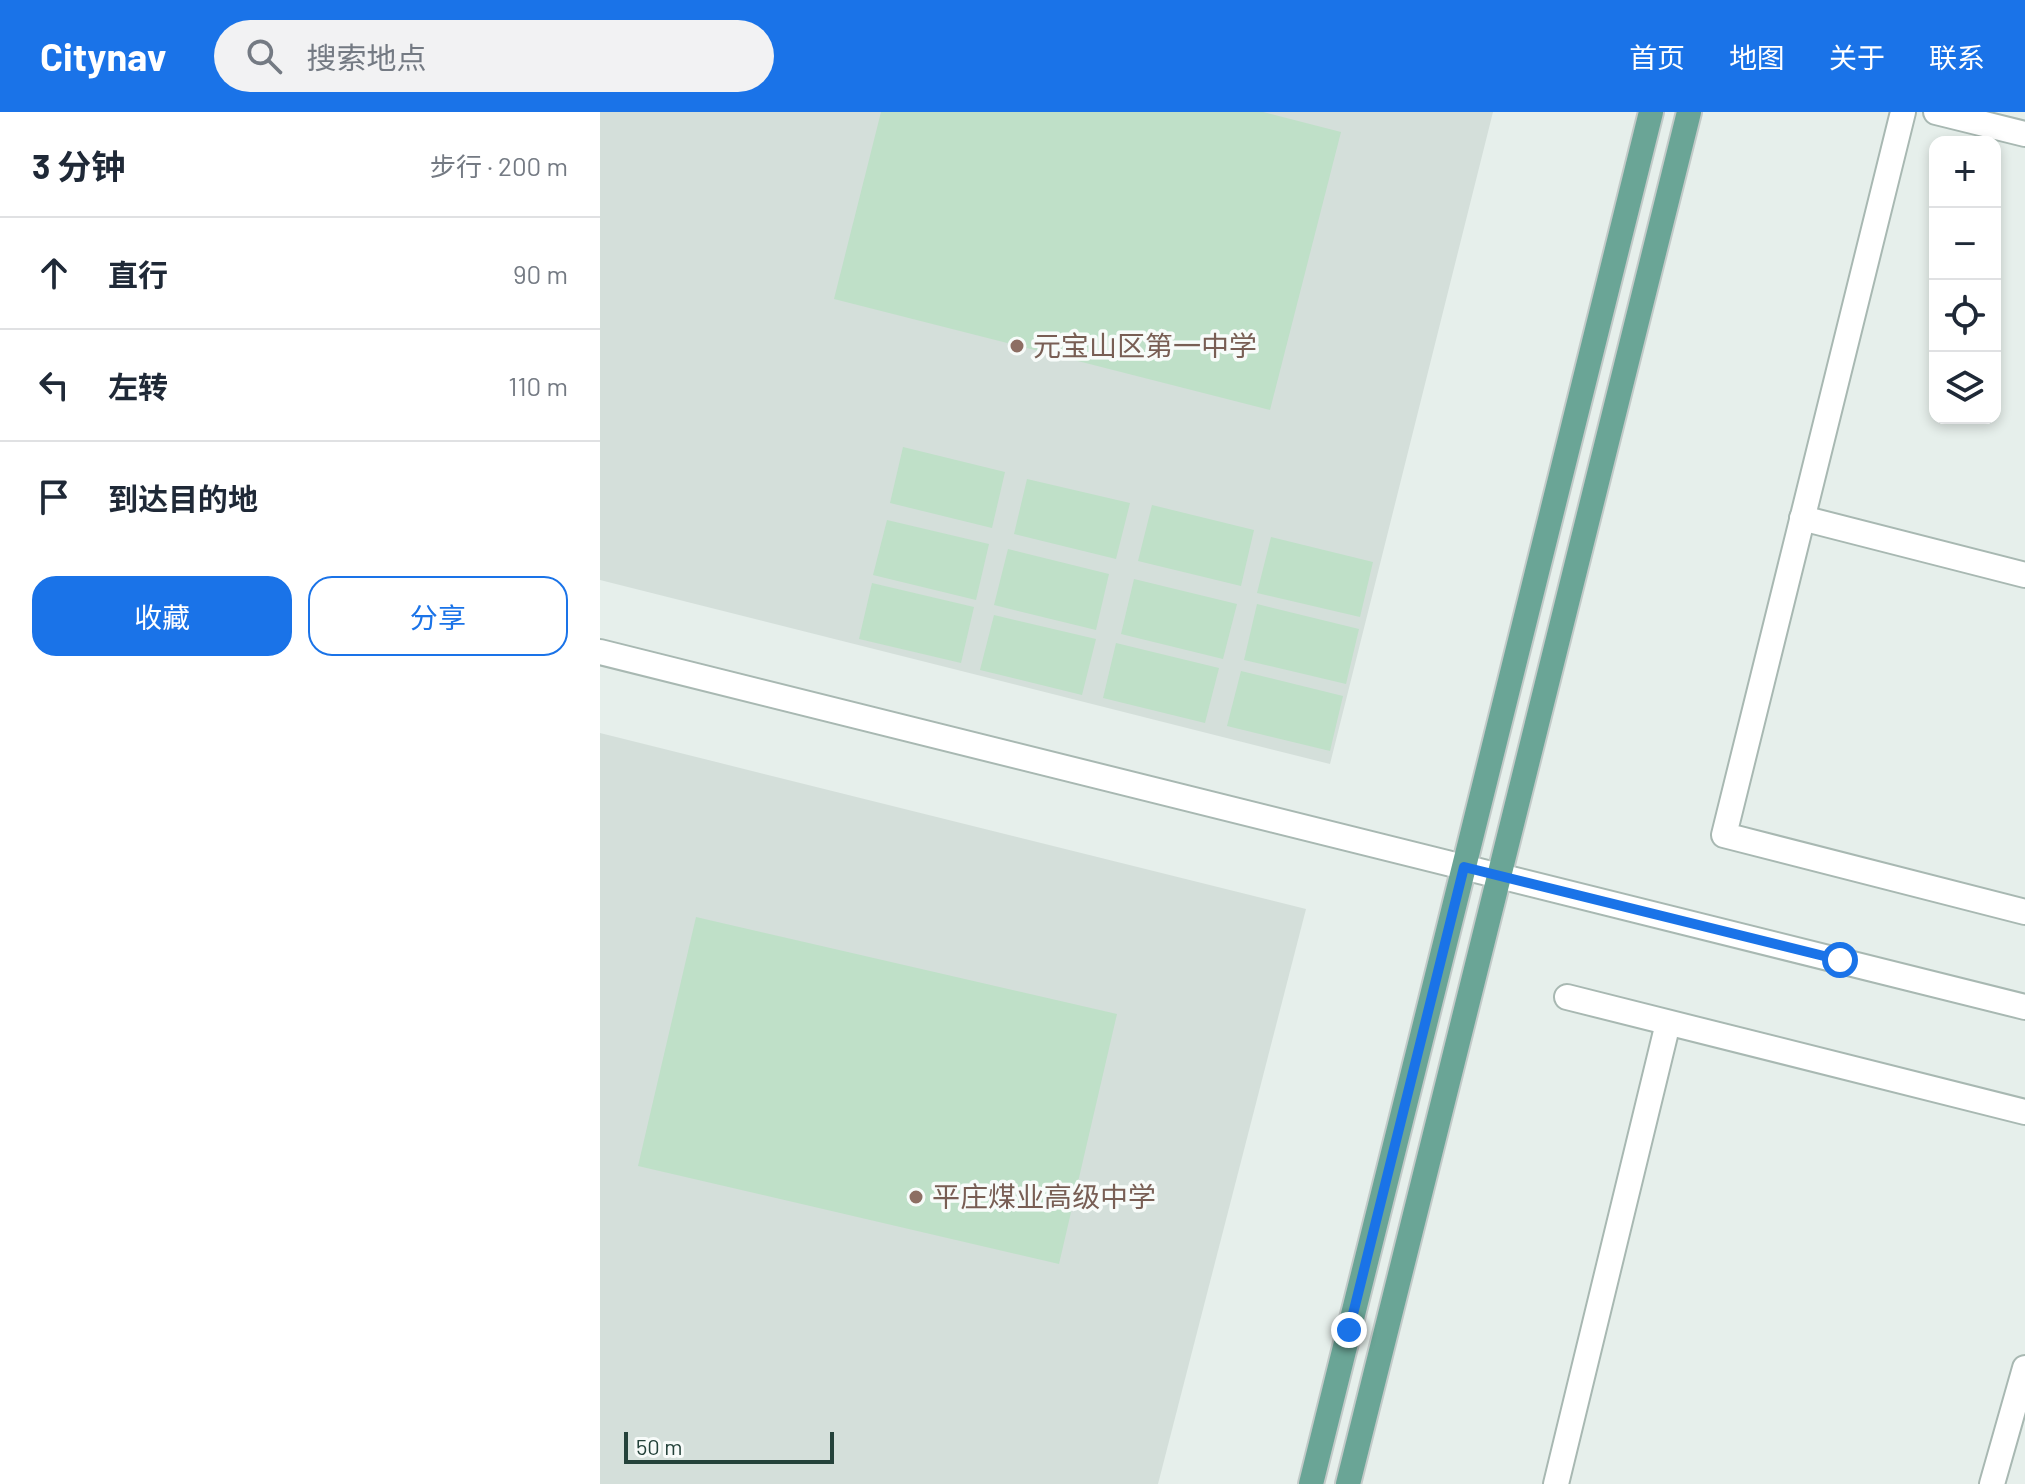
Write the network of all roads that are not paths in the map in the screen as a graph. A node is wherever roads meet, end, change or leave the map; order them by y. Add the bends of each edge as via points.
1 (1651, 112) edge
2 (1689, 112) edge
3 (1903, 112) edge
4 (1936, 112) edge
5 (2025, 134) edge
6 (1802, 518) junction
7 (2025, 575) edge
8 (600, 652) edge
9 (1464, 867) junction
10 (1500, 875) junction
11 (2025, 912) edge
12 (1567, 997) dead end
13 (2025, 1007) edge
14 (1668, 1023) junction
15 (2025, 1112) edge
16 (2025, 1368) edge
17 (1311, 1484) edge
18 (1348, 1484) edge
19 (1556, 1484) edge
20 (1992, 1484) edge

1 - 9 main road
2 - 10 main road
3 - 6 street
4 - 5 street
6 - 7 street
6 - 11 street via 1724,835
8 - 9 street
9 - 10 street
9 - 17 main road
10 - 13 street
10 - 18 main road
12 - 14 street
14 - 15 street
14 - 19 street
16 - 20 street

